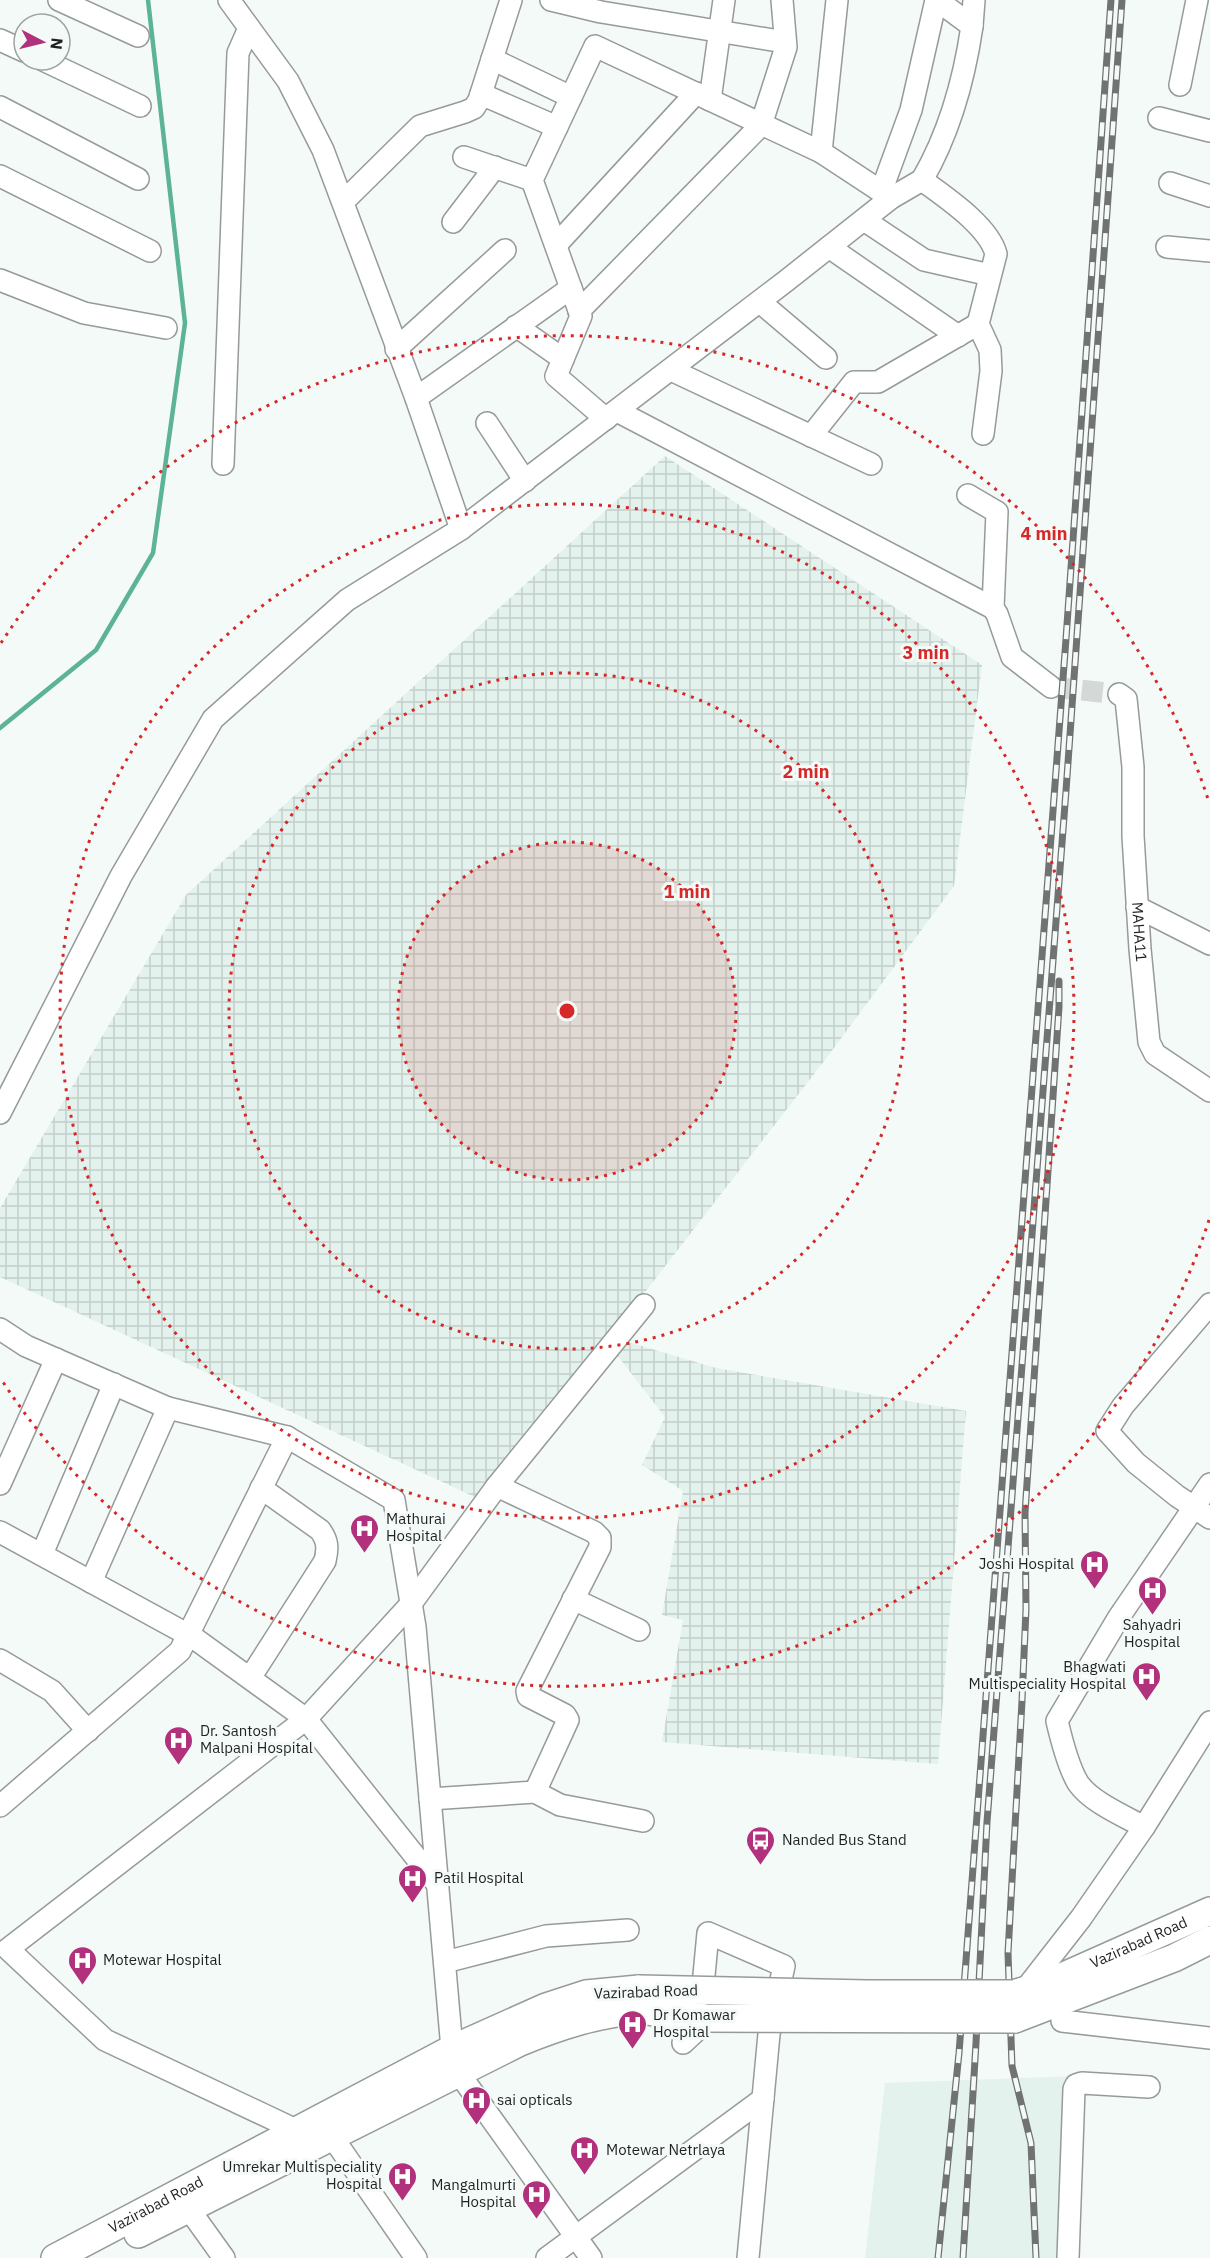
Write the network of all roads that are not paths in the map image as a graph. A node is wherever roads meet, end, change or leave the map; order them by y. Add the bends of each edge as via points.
1 (59, 0) edge
2 (229, 0) edge
3 (551, 0) edge
4 (724, 0) edge
5 (782, 0) edge
6 (837, 0) edge
7 (937, 0) edge
8 (974, 0) edge
9 (1197, 0) edge
10 (508, 1) edge
11 (602, 6) edge
12 (972, 26) junction
13 (249, 28) junction
14 (719, 33) junction
15 (138, 36) dead end
16 (785, 42) junction
17 (595, 46) junction
18 (492, 59) junction
19 (68, 72) edge
20 (1180, 85) dead end
21 (481, 94) junction
22 (571, 97) junction
23 (703, 97) junction
24 (140, 106) dead end
25 (0, 107) edge
26 (1159, 118) dead end
27 (761, 124) junction
28 (557, 127) junction
29 (1210, 131) edge
30 (821, 153) junction
31 (464, 157) dead end
32 (495, 167) junction
33 (0, 176) edge
34 (138, 179) dead end
35 (532, 180) junction
36 (922, 180) junction
37 (1170, 183) dead end
38 (886, 195) junction
39 (1210, 196) edge
40 (344, 201) junction
41 (864, 220) junction
42 (453, 222) dead end
43 (556, 245) junction
44 (829, 247) junction
45 (1167, 247) dead end
46 (505, 250) dead end
47 (150, 251) dead end
48 (1210, 251) edge
49 (990, 275) junction
50 (0, 280) edge
51 (571, 288) junction
52 (760, 302) junction
53 (579, 311) junction
54 (978, 324) junction
55 (516, 326) junction
56 (166, 328) dead end
57 (958, 336) junction
58 (396, 349) junction
59 (826, 358) dead end
60 (563, 359) junction
61 (671, 370) junction
62 (416, 398) junction
63 (612, 415) junction
64 (487, 423) dead end
65 (983, 434) dead end
66 (811, 436) junction
67 (223, 464) dead end
68 (871, 464) dead end
69 (525, 481) junction
70 (968, 495) dead end
71 (461, 530) junction
72 (993, 608) junction
73 (1051, 687) tunnel mouth
74 (1119, 694) dead end
75 (1137, 907) junction
76 (1210, 944) edge
77 (1210, 1091) edge
78 (0, 1113) edge
79 (1210, 1304) edge
80 (644, 1305) dead end
81 (0, 1329) edge
82 (56, 1359) junction
83 (114, 1384) junction
84 (168, 1408) junction
85 (287, 1437) junction
86 (0, 1484) edge
87 (1210, 1484) edge
88 (497, 1486) junction
89 (261, 1488) junction
90 (1202, 1513) edge
91 (0, 1532) edge
92 (42, 1554) junction
93 (92, 1582) junction
94 (573, 1599) junction
95 (410, 1605) junction
96 (639, 1630) dead end
97 (187, 1634) junction
98 (0, 1660) edge
99 (250, 1678) junction
100 (306, 1719) junction
101 (1210, 1722) edge
102 (88, 1731) junction
103 (535, 1792) junction
104 (430, 1799) junction
105 (0, 1806) edge
106 (643, 1821) dead end
107 (1144, 1827) junction
108 (438, 1885) junction
109 (1210, 1911) edge
110 (628, 1930) dead end
111 (1210, 1940) edge
112 (4, 1942) edge
113 (445, 1962) junction
114 (1017, 2001) junction
115 (1062, 2022) dead end
116 (1210, 2038) edge
117 (683, 2043) dead end
118 (455, 2060) junction
119 (1149, 2087) dead end
120 (386, 2097) junction
121 (763, 2099) junction
122 (296, 2130) junction
123 (333, 2138) junction
124 (183, 2201) junction
125 (575, 2238) junction
126 (55, 2258) edge
127 (91, 2258) edge
128 (224, 2258) edge
129 (416, 2258) edge
130 (547, 2258) edge
131 (591, 2258) edge
132 (748, 2258) edge
133 (1068, 2258) edge

1 - 15 street
2 - 13 street
3 - 11 street
4 - 14 street
5 - 16 street
6 - 30 street
7 - 12 street
7 - 38 street
8 - 12 street
9 - 20 street
10 - 18 street
11 - 14 street
11 - 17 street
12 - 36 street via 959,94 934,160
13 - 40 street via 288,81
13 - 67 street via 238,53
14 - 16 street
14 - 23 street
16 - 27 street
17 - 22 street
17 - 23 street
18 - 21 street
18 - 22 street
19 - 24 street
21 - 28 street
21 - 40 street via 474,108 420,126
22 - 28 street
23 - 27 street
23 - 43 street
25 - 34 street
26 - 29 street
27 - 30 street
27 - 53 street
28 - 35 street
30 - 38 street
31 - 32 street
32 - 35 street
32 - 42 street
33 - 47 street
35 - 43 street
36 - 38 street
36 - 49 street via 993,242 996,254
37 - 39 street
38 - 41 street
40 - 58 street
41 - 44 street
41 - 49 street via 924,260
43 - 51 street
44 - 52 street
44 - 57 street
45 - 48 street
46 - 58 street
49 - 54 street
50 - 56 street via 84,313
51 - 53 street
51 - 55 street
52 - 59 street
52 - 61 street
53 - 60 street via 581,316
54 - 57 street
54 - 65 street via 990,350 991,371
55 - 60 street
55 - 62 street
57 - 66 street via 878,382 854,382
58 - 62 street
60 - 63 street via 556,376
61 - 63 street
61 - 66 street
62 - 71 street
63 - 69 street
63 - 72 street
64 - 69 street
66 - 68 street
69 - 71 street
70 - 72 street via 997,512
71 - 78 street via 347,600 213,719 121,876
72 - 73 street via 1012,657
74 - 75 street, MAHA11 via 1126,699 1131,739
75 - 76 street
75 - 77 street, MAHA11 via 1151,1049
79 - 90 street via 1123,1406 1107,1431 1136,1463
80 - 88 street
81 - 82 street
82 - 83 street
82 - 86 street
83 - 84 street
83 - 92 street
84 - 85 street
84 - 93 street
85 - 89 street
85 - 95 street via 394,1500
87 - 90 street
88 - 94 street via 598,1535 600,1547
88 - 95 street
89 - 97 street
89 - 99 street via 321,1530 328,1549 325,1561
90 - 107 street via 1119,1617 1057,1721 1078,1783 1100,1803
91 - 92 street
92 - 93 street
93 - 97 street
94 - 96 street
94 - 103 street via 526,1691 568,1720
95 - 100 street
95 - 104 street
97 - 99 street
97 - 102 street via 180,1651
98 - 102 street via 52,1690
99 - 100 street
100 - 108 street
100 - 112 street
101 - 107 street
102 - 105 street
103 - 104 street
103 - 106 street via 560,1805
104 - 108 street
107 - 114 street
108 - 113 street
109 - 114 main road, Vazirabad Road via 1046,1983
110 - 113 street via 546,1936
111 - 114 main road, Vazirabad Road via 1174,1958
112 - 122 street via 105,2040
113 - 118 street
114 - 118 main road, Vazirabad Road, bridge via 706,2018 639,2000 586,1994 546,2007
115 - 116 street
117 - 121 street via 699,2028 708,1933 784,1966 769,2034
118 - 120 main road, Vazirabad Road
118 - 125 street
119 - 133 street via 1082,2083 1074,2089
120 - 122 main road, Vazirabad Road
120 - 123 main road, Vazirabad Road
121 - 125 street
121 - 132 street
122 - 124 main road, Vazirabad Road
123 - 124 main road, Vazirabad Road
123 - 129 street
124 - 126 main road, Vazirabad Road
124 - 127 main road, Vazirabad Road
124 - 128 street
125 - 130 street
125 - 131 street

